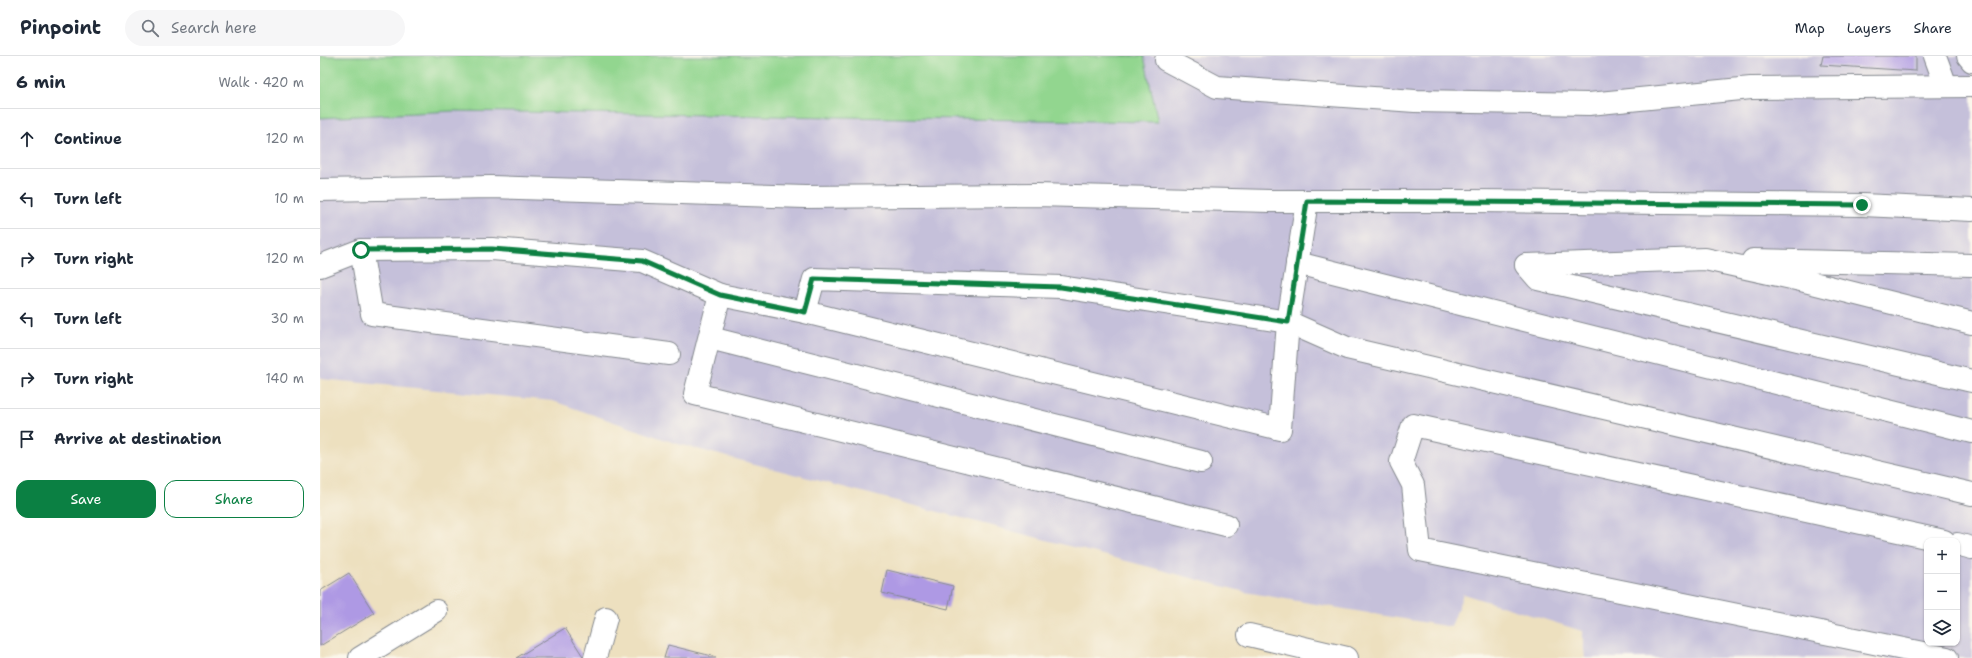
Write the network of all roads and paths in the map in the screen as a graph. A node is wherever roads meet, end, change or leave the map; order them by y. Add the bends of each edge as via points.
1 (1935, 56) edge
2 (1968, 56) edge
3 (1166, 60) dead end
4 (1972, 60) edge
5 (1946, 86) junction
6 (1972, 86) edge
7 (320, 190) edge
8 (1307, 201) junction
9 (1972, 210) edge
10 (361, 250) junction
11 (1705, 260) junction
12 (1298, 263) junction
13 (1972, 265) edge
14 (320, 266) edge
15 (720, 295) junction
16 (805, 312) junction
17 (1288, 322) junction
18 (1972, 323) edge
19 (710, 338) junction
20 (669, 354) dead end
21 (1972, 380) edge
22 (1972, 432) edge
23 (1201, 462) dead end
24 (1972, 494) edge
25 (1226, 525) dead end
26 (1930, 538) edge
27 (1960, 545) edge
28 (1972, 548) edge
29 (436, 611) dead end
30 (606, 618) dead end
31 (1249, 635) dead end
32 (360, 658) edge
33 (595, 658) edge
34 (1347, 658) edge
35 (1947, 658) edge

1 - 5 lane
2 - 4 lane
3 - 5 lane via 1217,87 1415,102 1589,104 1751,88
5 - 6 lane
7 - 8 lane via 491,187 805,197 1036,195
8 - 9 lane via 1862,205
8 - 12 lane
10 - 14 lane
10 - 15 lane via 492,249 642,261
10 - 20 lane via 372,314
11 - 13 lane
11 - 18 lane via 1805,281
11 - 21 lane via 1526,265 1538,279
12 - 17 lane
12 - 22 lane
15 - 16 lane
15 - 19 lane
16 - 17 lane via 814,279 1061,287
16 - 17 lane via 1280,429
17 - 24 lane via 1347,348
19 - 23 lane
19 - 25 lane via 695,394
26 - 35 lane via 1413,425 1401,462 1413,485 1420,550
27 - 28 lane
29 - 32 lane
30 - 33 lane
31 - 34 lane

